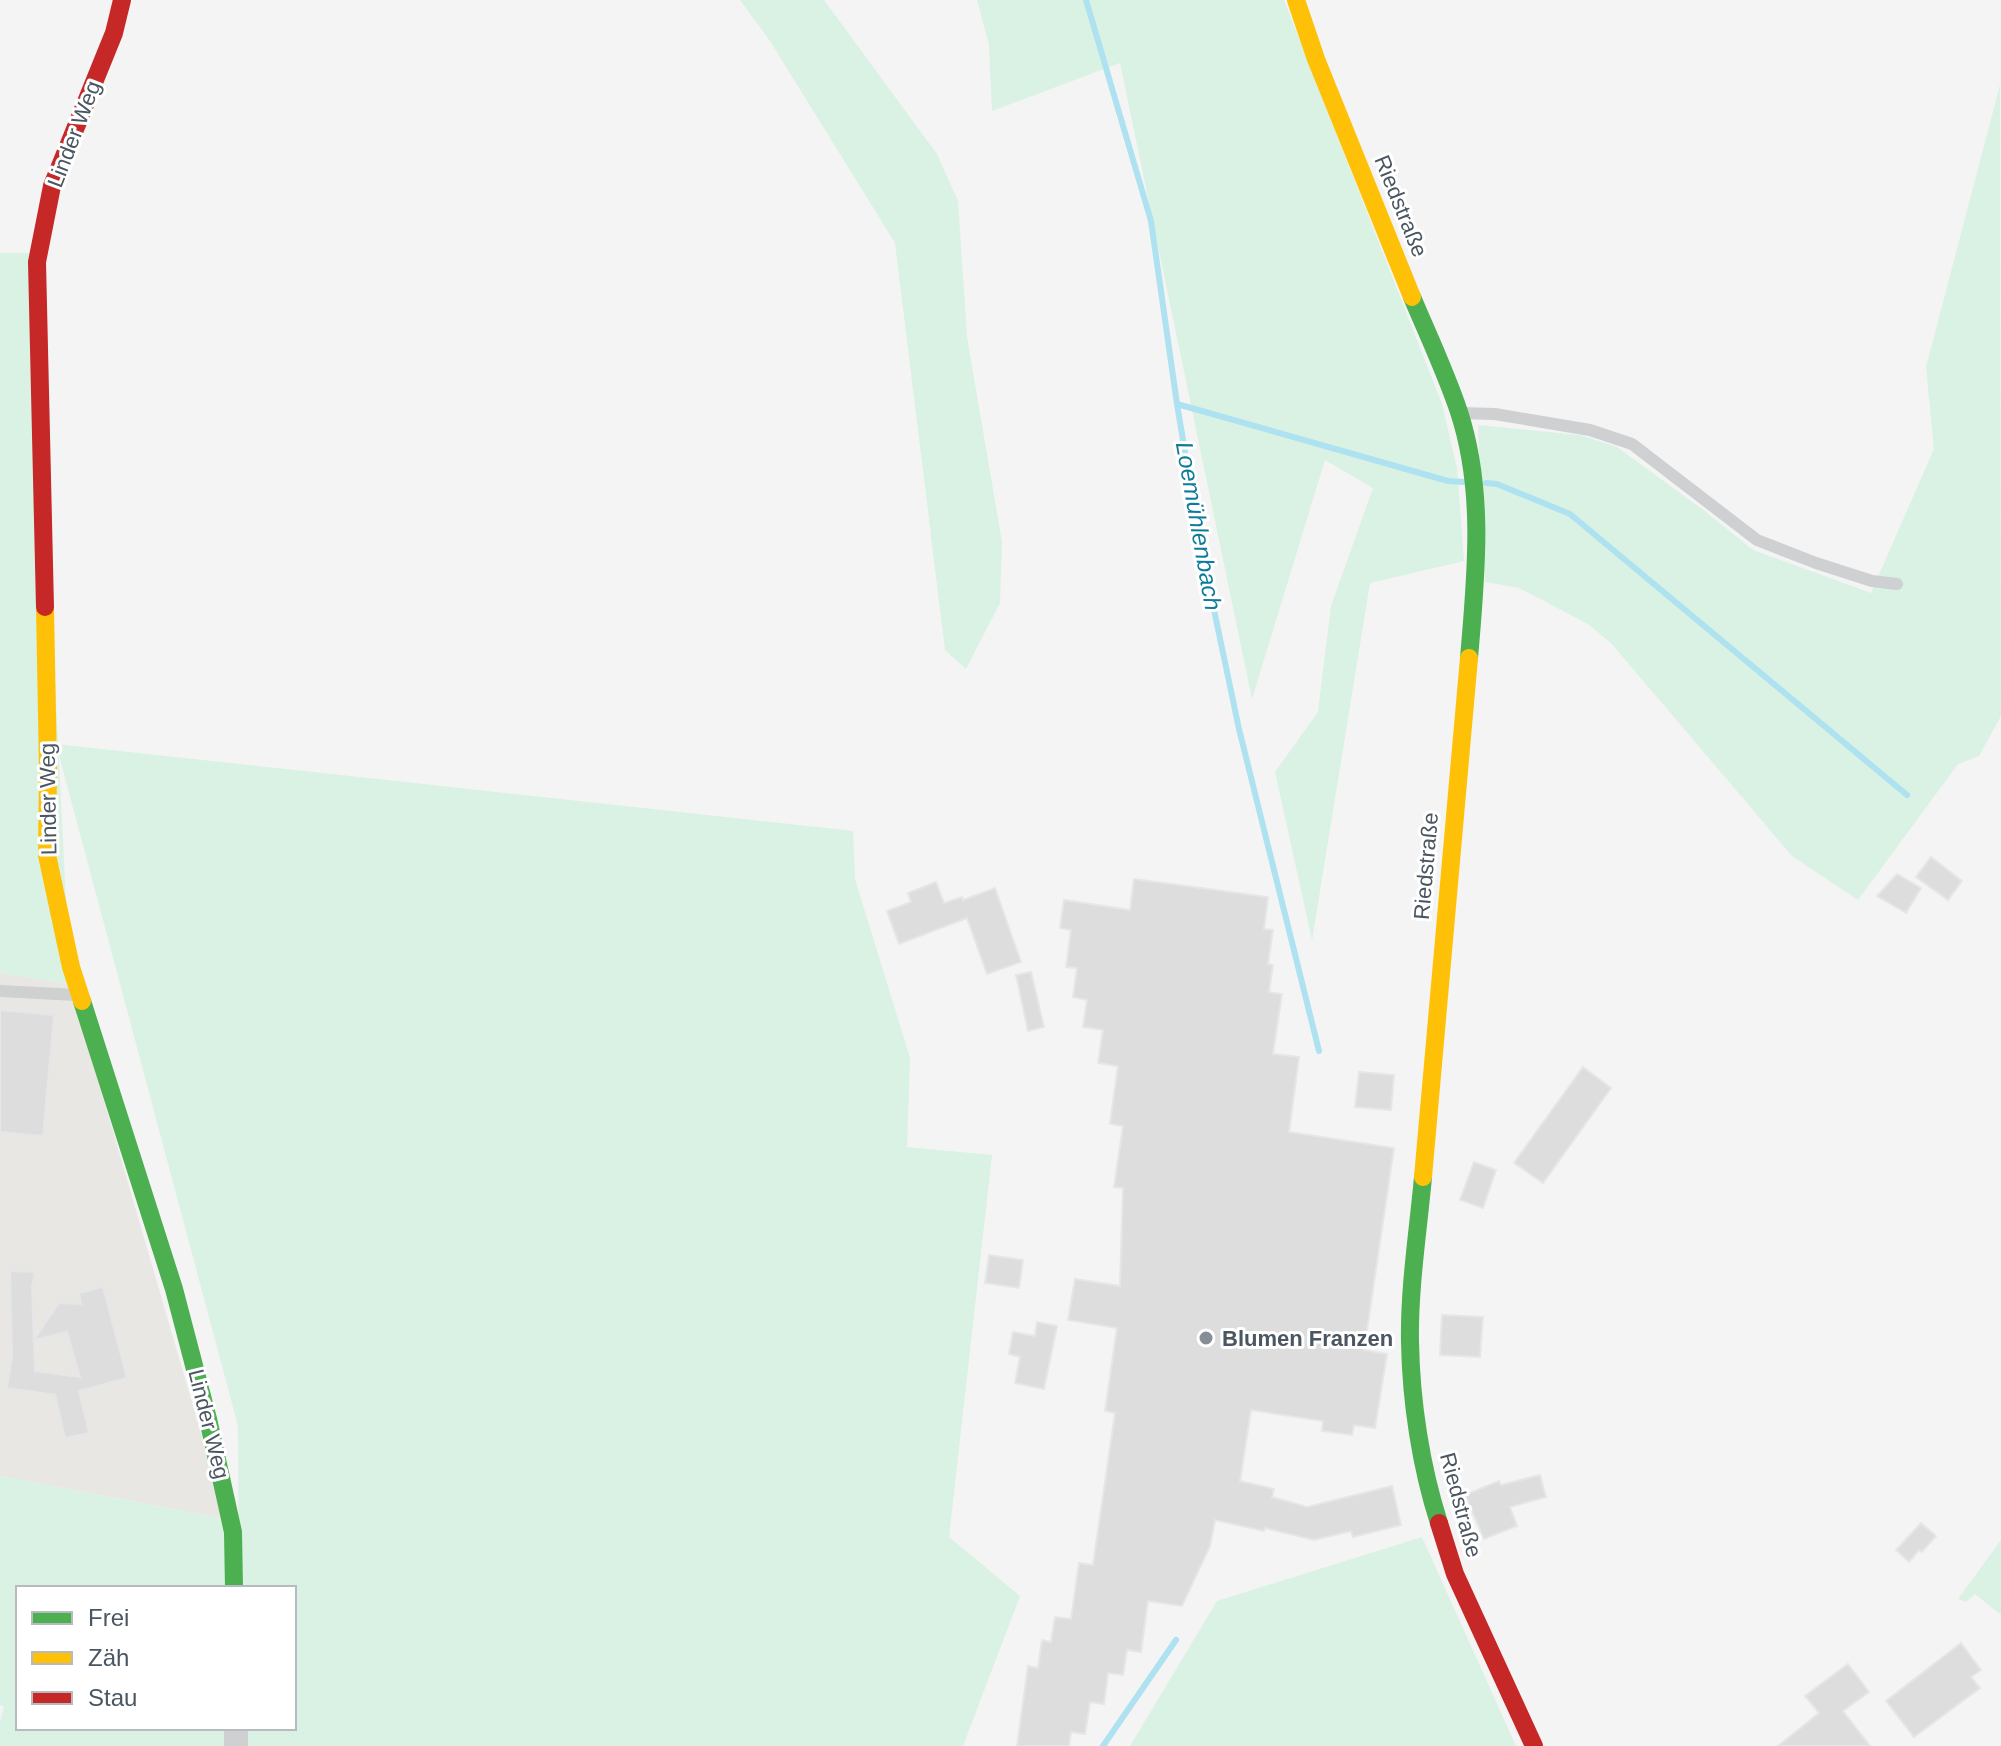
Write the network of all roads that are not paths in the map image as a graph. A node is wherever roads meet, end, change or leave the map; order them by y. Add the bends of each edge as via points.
1 (122, 0) edge
2 (1296, 0) edge
3 (1459, 413) junction
4 (1897, 584) dead end
5 (0, 991) edge
6 (80, 995) junction
7 (234, 1586) edge
8 (1534, 1746) edge

1 - 6 street, Linder Weg via 114,33 52,186 37,262 47,855
2 - 3 street, Riedstraße
3 - 4 lane via 1590,430 1632,444 1757,540 1872,581
3 - 8 street, Riedstraße via 1475,495 1471,637 1410,1341 1428,1488 1455,1574
5 - 6 lane
6 - 7 street, Linder Weg via 174,1289 208,1419 233,1532

